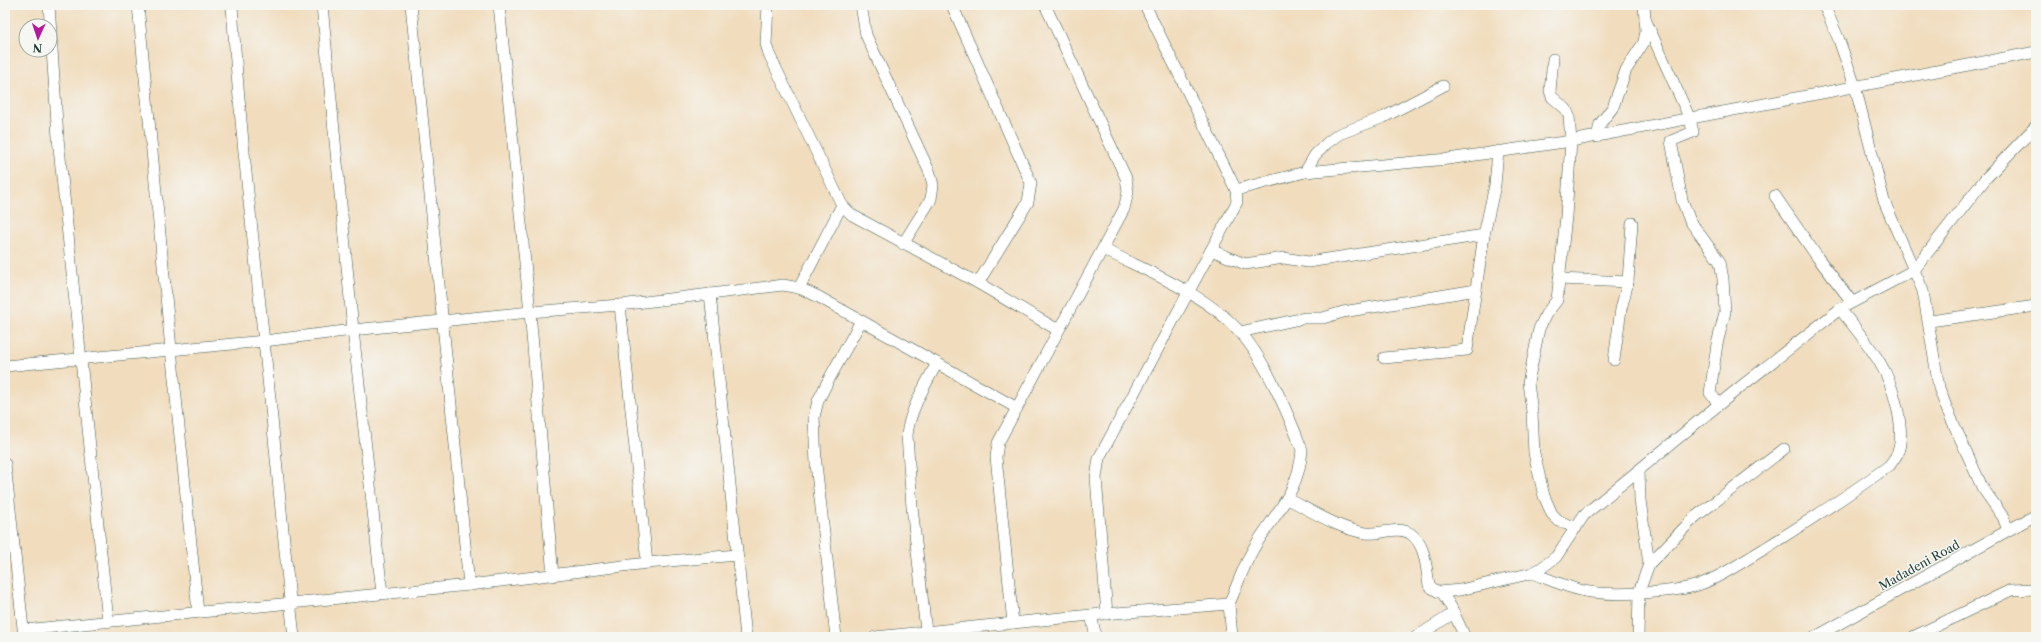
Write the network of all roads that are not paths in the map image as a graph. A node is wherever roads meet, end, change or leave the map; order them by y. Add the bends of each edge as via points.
1 (49, 5) edge
2 (138, 5) edge
3 (232, 5) edge
4 (322, 5) edge
5 (411, 5) edge
6 (499, 5) edge
7 (768, 5) edge
8 (861, 5) edge
9 (952, 5) edge
10 (1045, 5) edge
11 (1145, 5) edge
12 (1644, 5) edge
13 (1824, 5) edge
14 (1645, 18) junction
15 (2036, 52) edge
16 (1554, 59) dead end
17 (1443, 86) dead end
18 (1855, 86) junction
19 (1690, 119) junction
20 (2036, 126) edge
21 (1597, 137) junction
22 (1571, 141) junction
23 (1498, 152) junction
24 (1305, 172) junction
25 (1236, 190) junction
26 (1775, 196) dead end
27 (842, 205) junction
28 (1632, 223) dead end
29 (1484, 235) junction
30 (903, 244) junction
31 (1103, 249) junction
32 (1211, 250) junction
33 (1914, 270) junction
34 (1559, 280) junction
35 (1628, 282) junction
36 (978, 283) junction
37 (799, 288) junction
38 (1476, 290) junction
39 (1189, 292) junction
40 (710, 294) junction
41 (1852, 302) junction
42 (620, 305) junction
43 (2036, 306) edge
44 (1840, 309) junction
45 (530, 312) junction
46 (442, 321) junction
47 (861, 321) junction
48 (1930, 321) junction
49 (353, 330) junction
50 (1058, 330) junction
51 (1240, 332) junction
52 (264, 342) junction
53 (171, 349) junction
54 (1384, 358) dead end
55 (80, 359) junction
56 (1614, 360) dead end
57 (938, 363) junction
58 (5, 366) edge
59 (1719, 404) junction
60 (1017, 408) junction
61 (1784, 449) dead end
62 (5, 464) edge
63 (1639, 471) junction
64 (1288, 499) junction
65 (2036, 515) edge
66 (1576, 528) junction
67 (2008, 530) junction
68 (9, 534) edge
69 (737, 555) junction
70 (647, 563) junction
71 (1649, 564) junction
72 (1532, 573) junction
73 (553, 576) junction
74 (469, 585) junction
75 (2036, 589) edge
76 (1442, 592) junction
77 (1639, 592) junction
78 (382, 593) junction
79 (290, 604) junction
80 (1229, 604) junction
81 (198, 612) junction
82 (1454, 612) junction
83 (1107, 614) junction
84 (1090, 615) junction
85 (108, 621) junction
86 (1012, 623) junction
87 (926, 631) junction
88 (978, 632) edge
89 (24, 634) edge
90 (294, 637) edge
91 (746, 637) edge
92 (836, 637) edge
93 (875, 637) edge
94 (1096, 637) edge
95 (1232, 637) edge
96 (1416, 637) edge
97 (1465, 637) edge
98 (1638, 637) edge
99 (1815, 637) edge
100 (1913, 637) edge

1 - 55 street via 58,138
2 - 53 street
3 - 52 street via 238,101
4 - 49 street
5 - 46 street
6 - 45 street
7 - 27 street via 766,44 769,54
8 - 30 street via 866,35 930,173 933,185 931,199
9 - 36 street via 1031,183 1028,202
10 - 31 street via 1128,185 1124,209
11 - 25 street
12 - 14 street
13 - 18 street via 1840,40
14 - 19 street
14 - 21 street via 1644,42 1626,70 1613,107 1600,124
15 - 18 street
16 - 22 street via 1550,91 1552,97 1566,109 1569,116
17 - 24 street via 1384,118 1339,134 1315,155
18 - 19 street
18 - 33 street via 1884,201
19 - 21 street
19 - 59 street via 1693,132 1671,142 1682,200 1690,221 1720,262 1725,312 1717,344 1710,393
20 - 33 street via 1986,178
21 - 22 street
22 - 23 street
22 - 34 street
23 - 24 street
23 - 29 street via 1495,185
24 - 25 street
25 - 32 street via 1237,202
26 - 41 street
27 - 30 street via 852,215
27 - 37 street
28 - 35 street
29 - 32 street via 1308,262 1284,258 1245,264
29 - 38 street
30 - 36 street
31 - 39 street
31 - 50 street
32 - 39 street
33 - 41 street
33 - 48 street via 1923,291
34 - 35 street
34 - 66 street via 1557,300 1539,329 1528,383 1534,453 1544,496 1552,514 1559,521
35 - 56 street via 1621,309
36 - 50 street
37 - 40 street via 783,285
37 - 47 street
38 - 51 street via 1343,312 1323,318 1304,318
38 - 54 street via 1467,350
39 - 51 street
39 - 83 street via 1099,458 1096,478
40 - 42 street
40 - 69 street
41 - 44 street
42 - 45 street
42 - 70 street
43 - 48 street
44 - 59 street
44 - 77 street via 1881,364 1893,393 1900,421 1901,438 1898,453 1890,464 1874,476 1795,530 1727,572 1694,586
45 - 46 street
45 - 73 street
46 - 49 street
46 - 74 street
47 - 57 street
47 - 92 street via 818,401 814,417 816,464
48 - 67 street via 1938,381 1947,409 1982,487 2003,517
49 - 52 street
49 - 78 street
50 - 60 street
51 - 64 street via 1264,368 1302,450 1301,465
52 - 53 street
52 - 79 street
53 - 55 street
53 - 81 street
55 - 58 street
55 - 85 street
57 - 60 street
57 - 87 street via 914,407 907,435
59 - 63 street
60 - 86 street via 998,443 996,457
61 - 71 street via 1695,517
62 - 68 street
63 - 66 street via 1584,515
63 - 71 street via 1640,500
64 - 76 street via 1334,523 1356,531 1375,534 1402,530 1411,534 1422,548 1429,585
64 - 80 street via 1256,544
65 - 67 street, Madadeni Road
66 - 72 street via 1556,557
67 - 99 street, Madadeni Road
68 - 89 street
69 - 70 street
69 - 91 street
70 - 73 street
71 - 77 street
72 - 76 street
72 - 77 street via 1567,586 1593,592
73 - 74 street
74 - 78 street
75 - 100 street via 2011,590
76 - 82 street
77 - 98 street
78 - 79 street
79 - 81 street
79 - 90 street
80 - 83 street
80 - 95 street
81 - 85 street
82 - 96 street
82 - 97 street
83 - 84 street
84 - 86 street
84 - 94 street
85 - 89 street
86 - 88 street
87 - 88 street
87 - 93 street

